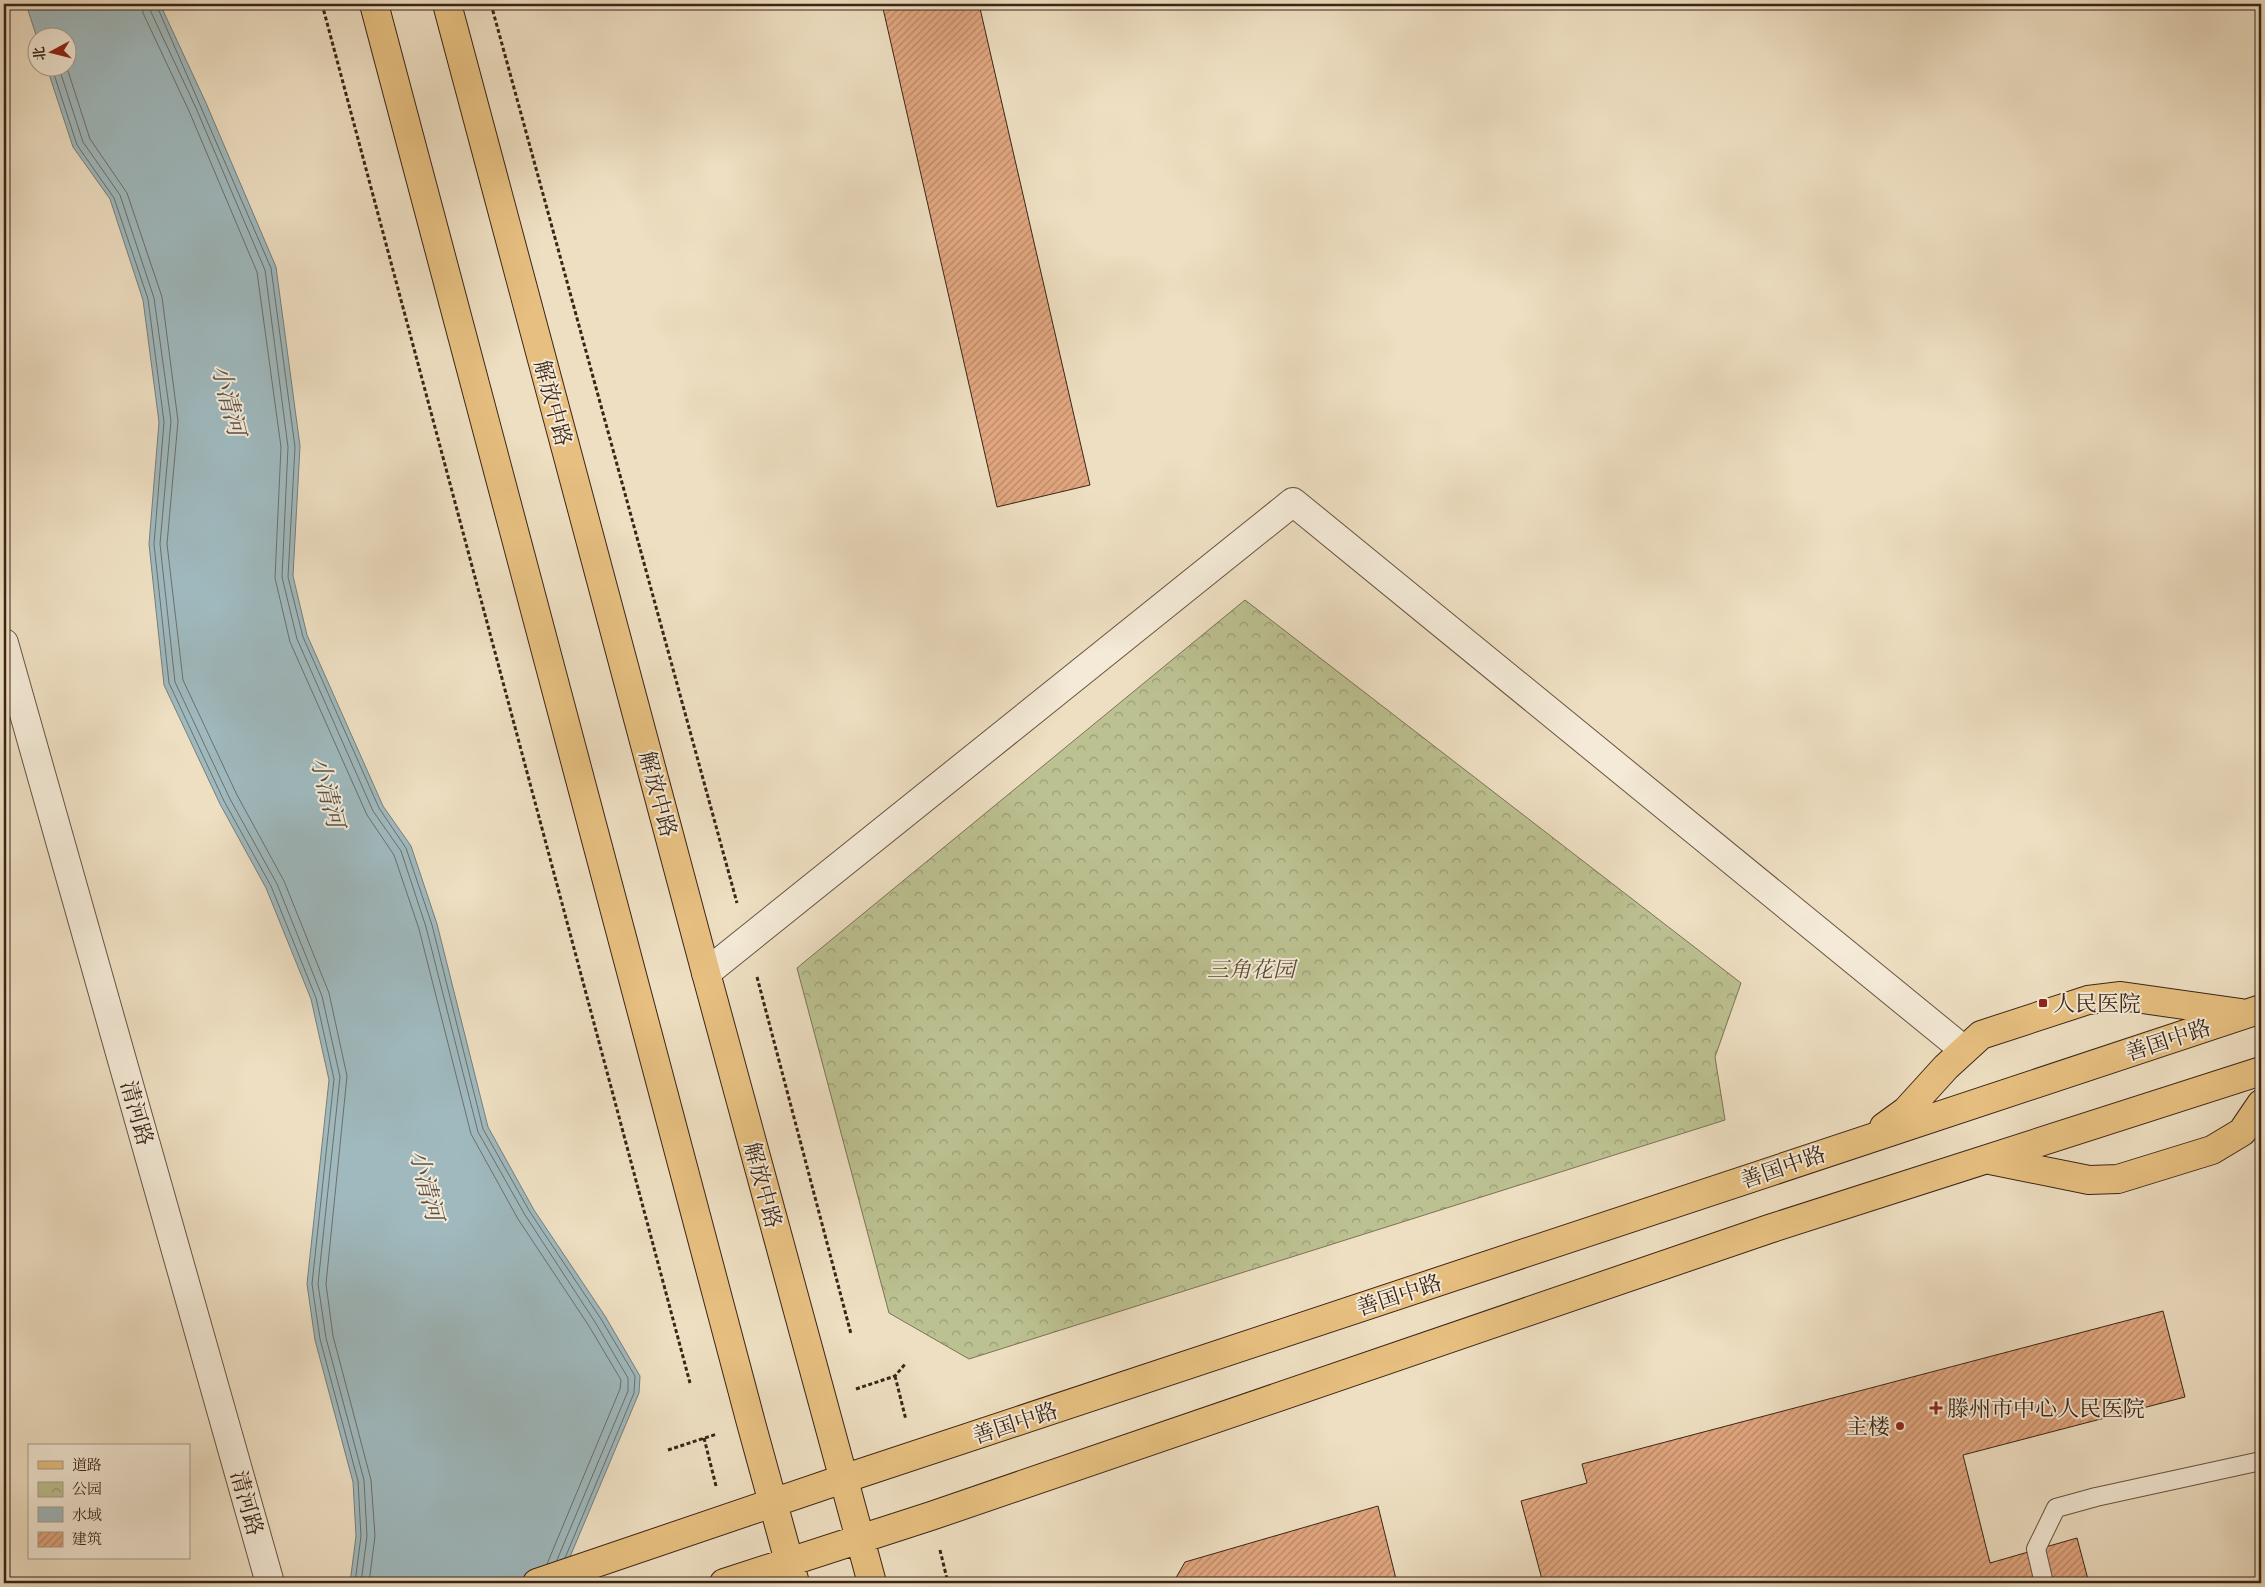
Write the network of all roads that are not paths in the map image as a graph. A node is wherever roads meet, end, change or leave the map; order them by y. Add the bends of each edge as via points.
1 (374, 4) edge
2 (447, 4) edge
3 (4, 643) edge
4 (706, 973) junction
5 (2253, 1011) edge
6 (1964, 1050) junction
7 (2261, 1071) edge
8 (2261, 1104) edge
9 (1869, 1138) junction
10 (1986, 1159) junction
11 (2261, 1461) edge
12 (843, 1479) junction
13 (773, 1503) junction
14 (860, 1538) junction
15 (792, 1572) edge
16 (270, 1583) edge
17 (537, 1583) edge
18 (724, 1583) edge
19 (872, 1583) edge
20 (2044, 1583) edge

1 - 13 main road
2 - 4 main road, 解放中路
3 - 16 street, 清河路
4 - 6 street via 1293,502
4 - 12 main road, 解放中路
5 - 6 main road via 2121,996 2088,1000 1980,1035
5 - 9 main road, 善国中路
6 - 9 main road via 1906,1111
7 - 10 main road
8 - 10 main road via 2242,1132 2212,1150 2118,1179 2089,1180
9 - 12 main road, 善国中路
10 - 14 main road via 1769,1229
11 - 20 lane via 2056,1508 2036,1549
12 - 13 main road, 善国中路
12 - 14 main road, 解放中路
13 - 15 main road
13 - 17 main road, 善国中路
14 - 15 main road
14 - 19 main road, 解放中路
15 - 18 main road

